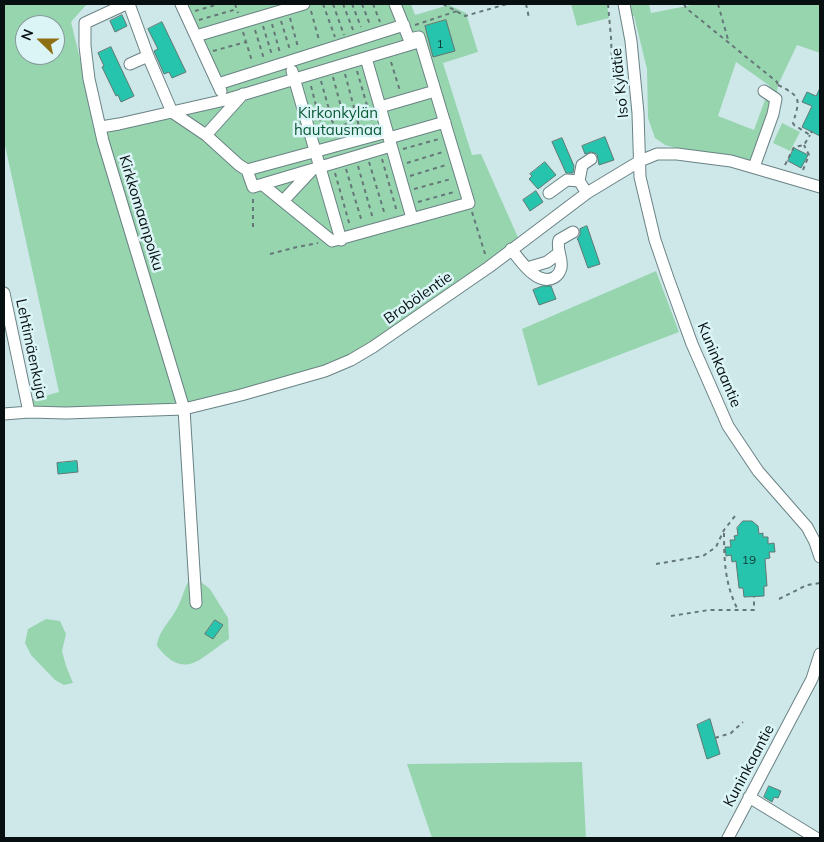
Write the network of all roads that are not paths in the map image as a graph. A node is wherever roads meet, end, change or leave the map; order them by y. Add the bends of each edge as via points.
1 (128, 4) edge
2 (181, 4) edge
3 (304, 4) edge
4 (395, 4) edge
5 (624, 4) edge
6 (404, 26) junction
7 (196, 36) junction
8 (419, 37) junction
9 (148, 56) junction
10 (360, 59) junction
11 (289, 63) junction
12 (130, 64) dead end
13 (295, 78) junction
14 (218, 84) junction
15 (764, 90) dead end
16 (435, 91) junction
17 (244, 94) junction
18 (225, 100) junction
19 (380, 107) junction
20 (172, 112) junction
21 (445, 122) junction
22 (101, 127) junction
23 (206, 136) junction
24 (390, 142) junction
25 (321, 151) junction
26 (591, 159) dead end
27 (640, 161) junction
28 (754, 167) junction
29 (317, 168) junction
30 (247, 170) junction
31 (579, 181) junction
32 (258, 186) junction
33 (820, 187) edge
34 (549, 193) dead end
35 (586, 193) junction
36 (283, 201) junction
37 (412, 218) junction
38 (573, 232) dead end
39 (337, 240) junction
40 (511, 249) junction
41 (559, 253) junction
42 (527, 268) junction
43 (4, 293) edge
44 (184, 409) junction
45 (29, 412) junction
46 (4, 414) edge
47 (820, 557) edge
48 (196, 603) dead end
49 (820, 654) edge
50 (749, 797) junction
51 (728, 838) edge
52 (816, 838) edge

1 - 9 street
1 - 22 street, Kirkkomaanpolku via 85,23 88,71
2 - 7 street
3 - 7 street
4 - 6 street
5 - 27 street, Iso Kylätie via 635,82
6 - 8 street via 409,39
6 - 11 street
7 - 14 street
8 - 10 street via 415,44
8 - 16 street
9 - 12 street
9 - 20 street
10 - 13 street
10 - 19 street
11 - 13 street
11 - 14 street
13 - 17 street
13 - 25 street
14 - 18 street
15 - 28 street via 776,99
16 - 19 street
16 - 21 street
17 - 18 street
17 - 23 street
18 - 20 street
19 - 24 street
20 - 22 street
20 - 23 street
21 - 24 street
21 - 37 street via 469,203
22 - 44 street, Kirkkomaanpolku
23 - 30 street via 238,166
24 - 25 street via 375,136
24 - 29 street via 379,149
24 - 37 street
25 - 29 street
25 - 30 street
26 - 31 street via 582,165
27 - 28 street, Brobölentie via 666,153
27 - 35 street, Brobölentie
27 - 47 street, Kuninkaantie via 640,177 655,240 692,344 728,426 758,471 807,527
28 - 33 street, Brobölentie
29 - 32 street
29 - 36 street
29 - 39 street
30 - 32 street
31 - 34 street via 567,180
31 - 35 street
32 - 36 street
35 - 40 street, Brobölentie
36 - 39 street
37 - 39 street
38 - 41 street via 560,240
40 - 42 street
40 - 44 street, Brobölentie via 352,360
41 - 42 street via 546,262
41 - 42 street via 561,270 554,278 543,280
43 - 45 street, Lehtimäenkuja
44 - 45 street, Brobölentie
44 - 48 street, Kirkkomaanpolku
45 - 46 street, Brobölentie
49 - 50 street, Kuninkaantie via 808,687
50 - 51 street, Kuninkaantie
50 - 52 street

